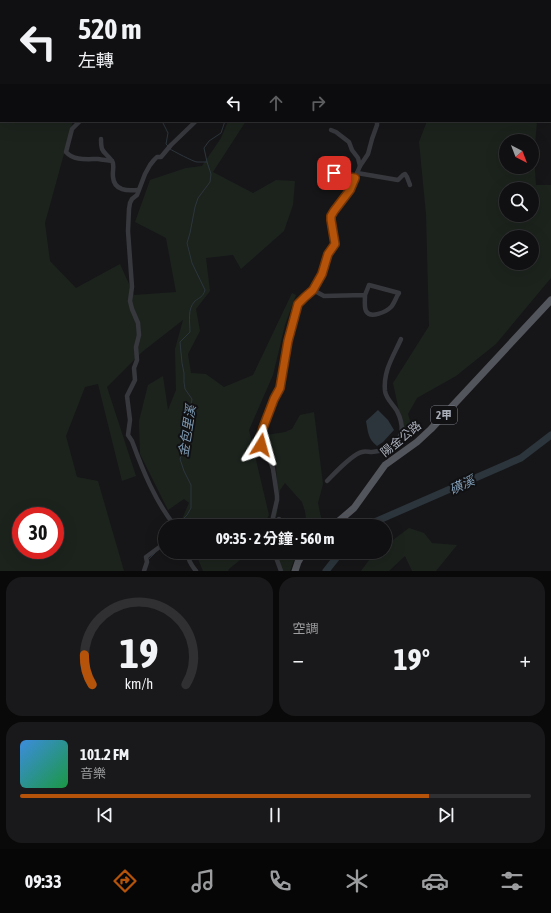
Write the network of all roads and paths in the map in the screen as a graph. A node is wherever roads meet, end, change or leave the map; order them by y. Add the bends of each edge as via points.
1 (79, 122) edge
2 (195, 122) edge
3 (377, 122) edge
4 (331, 130) dead end
5 (101, 139) dead end
6 (329, 160) dead end
7 (112, 161) junction
8 (360, 166) junction
9 (356, 175) junction
10 (410, 185) dead end
11 (138, 190) junction
12 (313, 290) junction
13 (365, 295) junction
14 (551, 300) edge
15 (400, 339) dead end
16 (327, 481) dead end
17 (171, 519) edge
18 (273, 519) edge
19 (341, 519) edge
20 (158, 548) edge
21 (188, 559) edge
22 (277, 559) edge
23 (300, 559) edge
24 (144, 571) edge
25 (196, 571) edge
26 (281, 571) edge
27 (295, 571) edge

1 - 7 street via 72,129 66,152 79,159
2 - 11 street via 161,157 154,160
3 - 8 street via 368,154
4 - 8 street via 349,142
5 - 7 street via 101,149
6 - 9 street via 333,165 332,170 337,175
7 - 11 street via 113,177 117,186 127,191
8 - 9 street
9 - 10 street via 398,180 405,174
9 - 12 street via 350,190 331,216 335,244 328,254 322,274
11 - 17 street via 130,203 128,232 132,287 130,301 138,323 139,335 134,368 135,380 127,396 130,420 128,435 149,485
12 - 13 street via 324,296
12 - 18 street via 298,304 288,341 280,388 262,432 261,445 273,469 277,496
13 - 13 street via 369,285 399,293 391,307 379,314 371,315 365,310
14 - 19 main road, 陽金公路 / 2甲 via 431,429 385,465 354,508
15 - 16 street via 386,371 385,380 387,398 397,411 402,424 399,438 388,449 362,452 353,456
20 - 24 street via 146,557
21 - 25 street
22 - 26 street
23 - 27 main road

